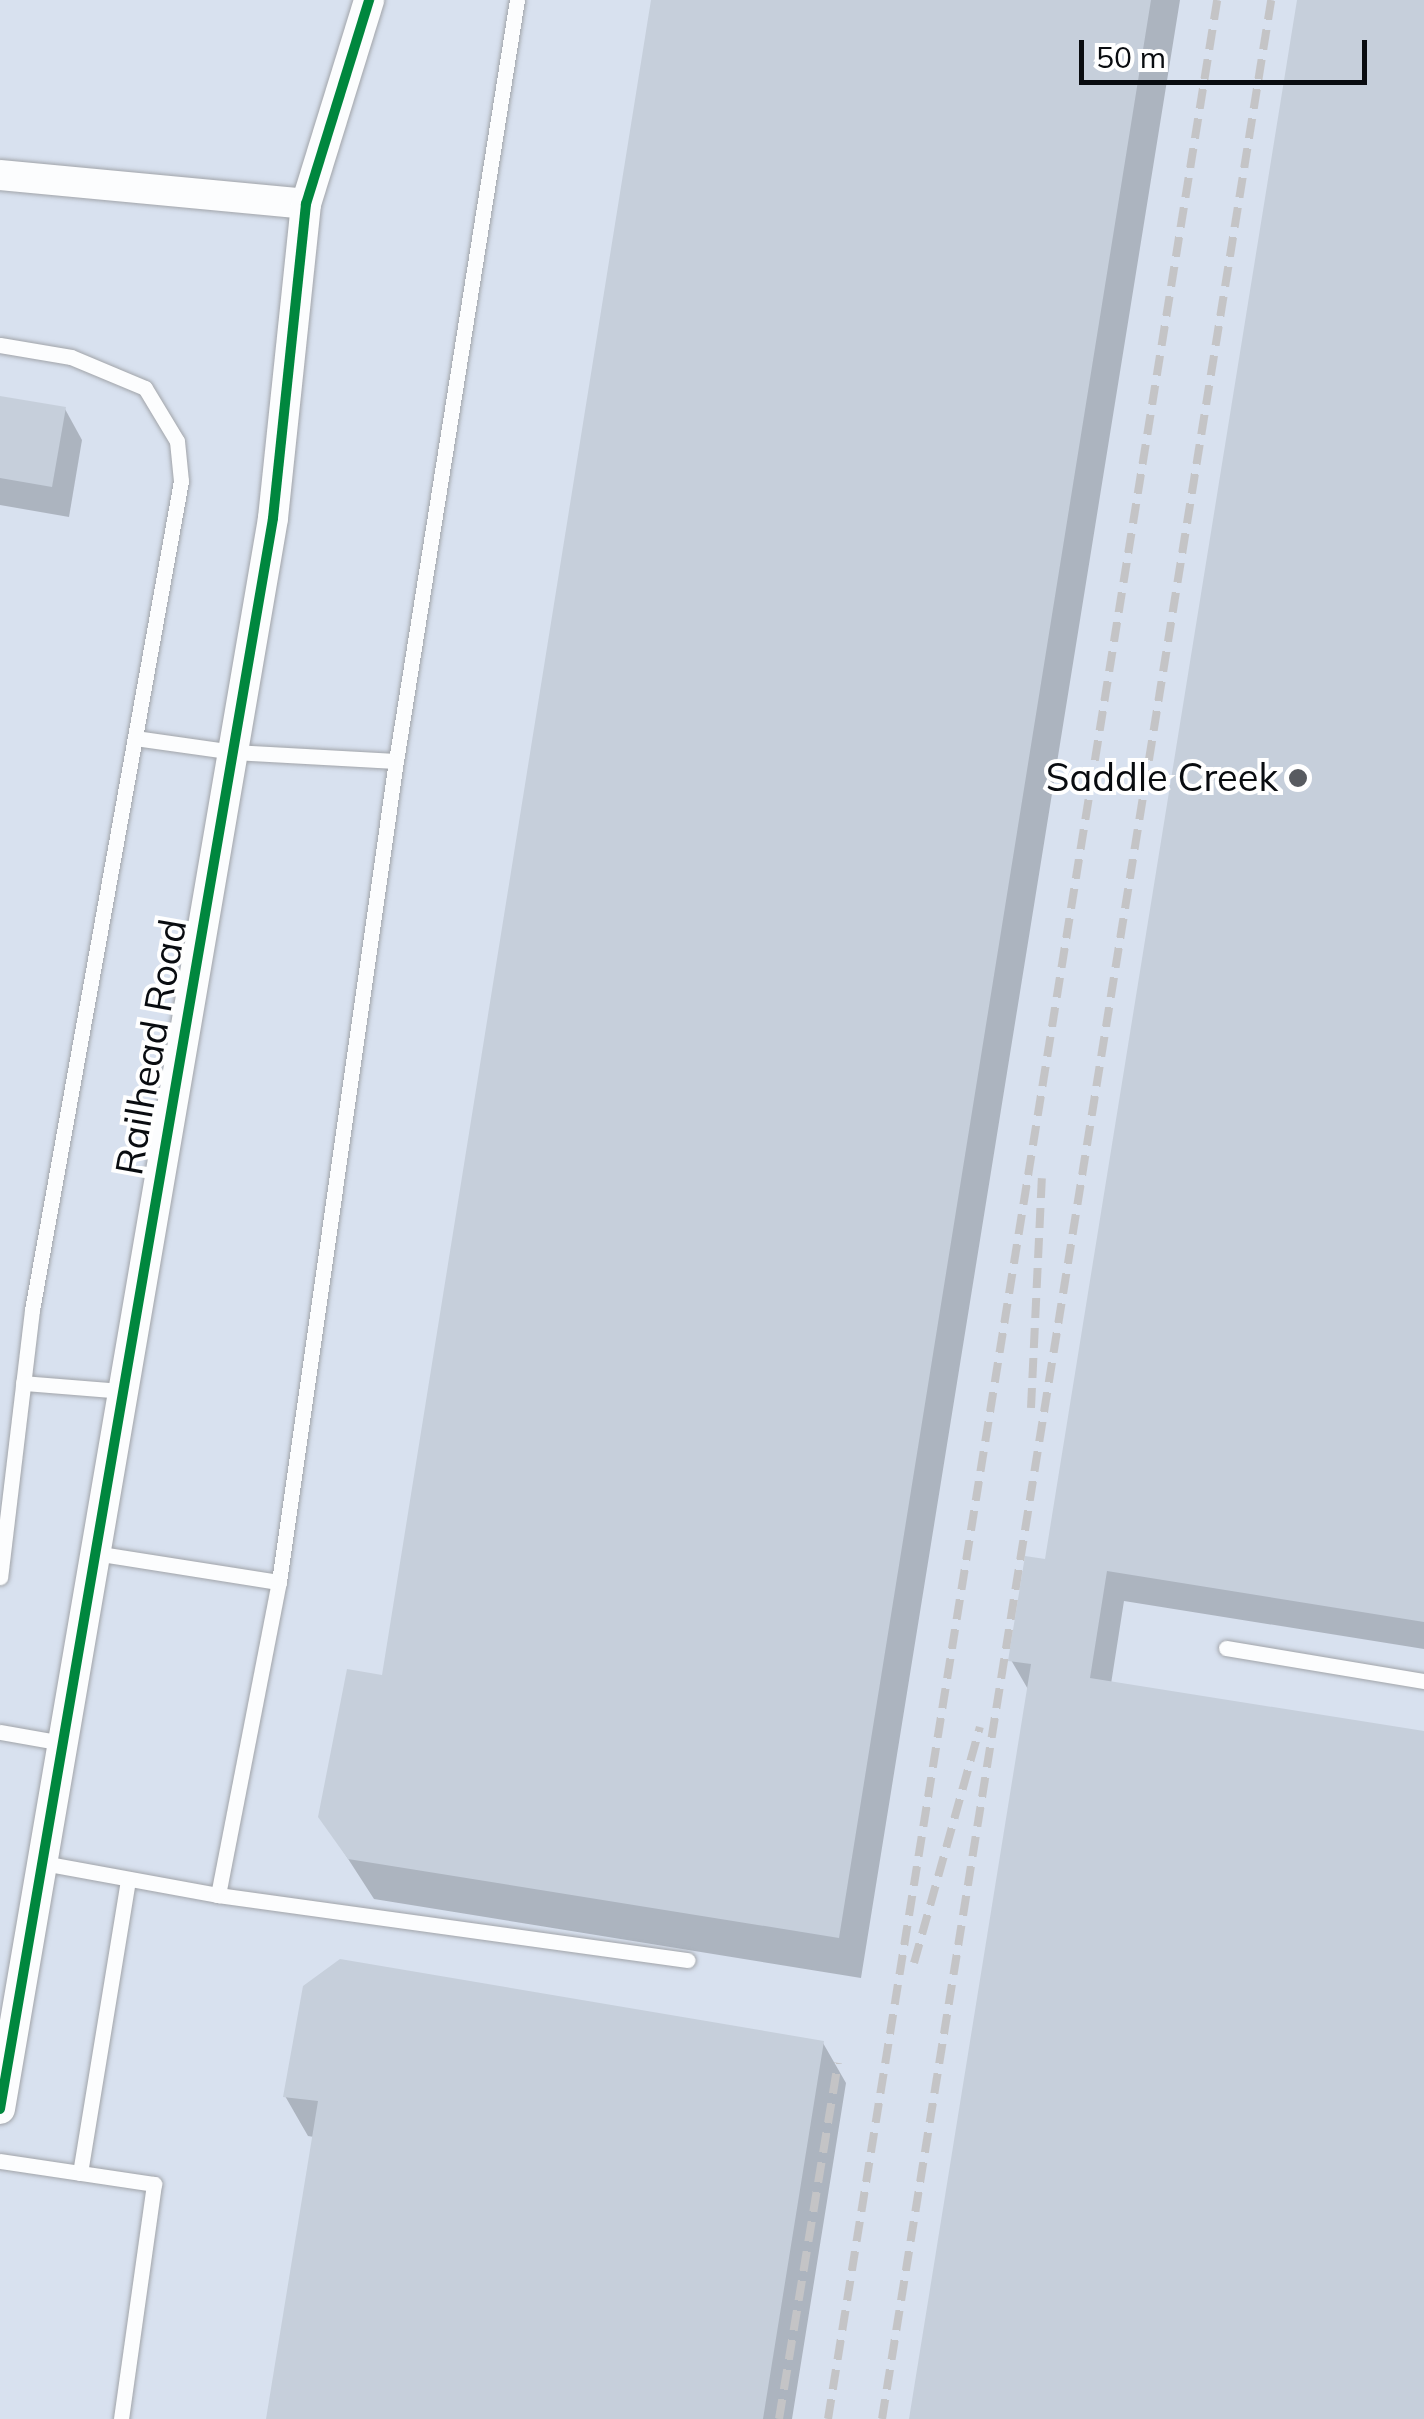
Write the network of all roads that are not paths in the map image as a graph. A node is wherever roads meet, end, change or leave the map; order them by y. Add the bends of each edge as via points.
1 (369, 0) edge
2 (517, 0) edge
3 (0, 175) edge
4 (306, 204) junction
5 (0, 346) edge
6 (135, 738) junction
7 (232, 752) junction
8 (396, 760) junction
9 (23, 1383) junction
10 (123, 1391) junction
11 (95, 1554) junction
12 (0, 1577) edge
13 (279, 1582) junction
14 (1226, 1648) dead end
15 (1424, 1680) edge
16 (0, 1732) edge
17 (63, 1743) junction
18 (43, 1863) junction
19 (128, 1878) junction
20 (218, 1895) junction
21 (688, 1960) dead end
22 (0, 2109) edge
23 (0, 2160) edge
24 (80, 2172) junction
25 (122, 2419) edge

1 - 4 street, Railhead Road
2 - 8 lane
3 - 4 street
4 - 7 street, Railhead Road via 273,518
5 - 6 lane via 71,356 145,388 177,441 181,481
6 - 7 lane
6 - 9 lane
7 - 8 lane
7 - 10 street, Railhead Road
8 - 13 lane
9 - 10 lane
9 - 12 lane
10 - 11 street, Railhead Road
11 - 13 lane
11 - 17 street, Railhead Road
13 - 20 lane
14 - 15 lane
16 - 17 lane
17 - 18 street, Railhead Road
18 - 19 lane
18 - 22 street, Railhead Road
19 - 20 lane
19 - 24 lane
20 - 21 lane
23 - 24 lane
24 - 25 lane via 154,2184

